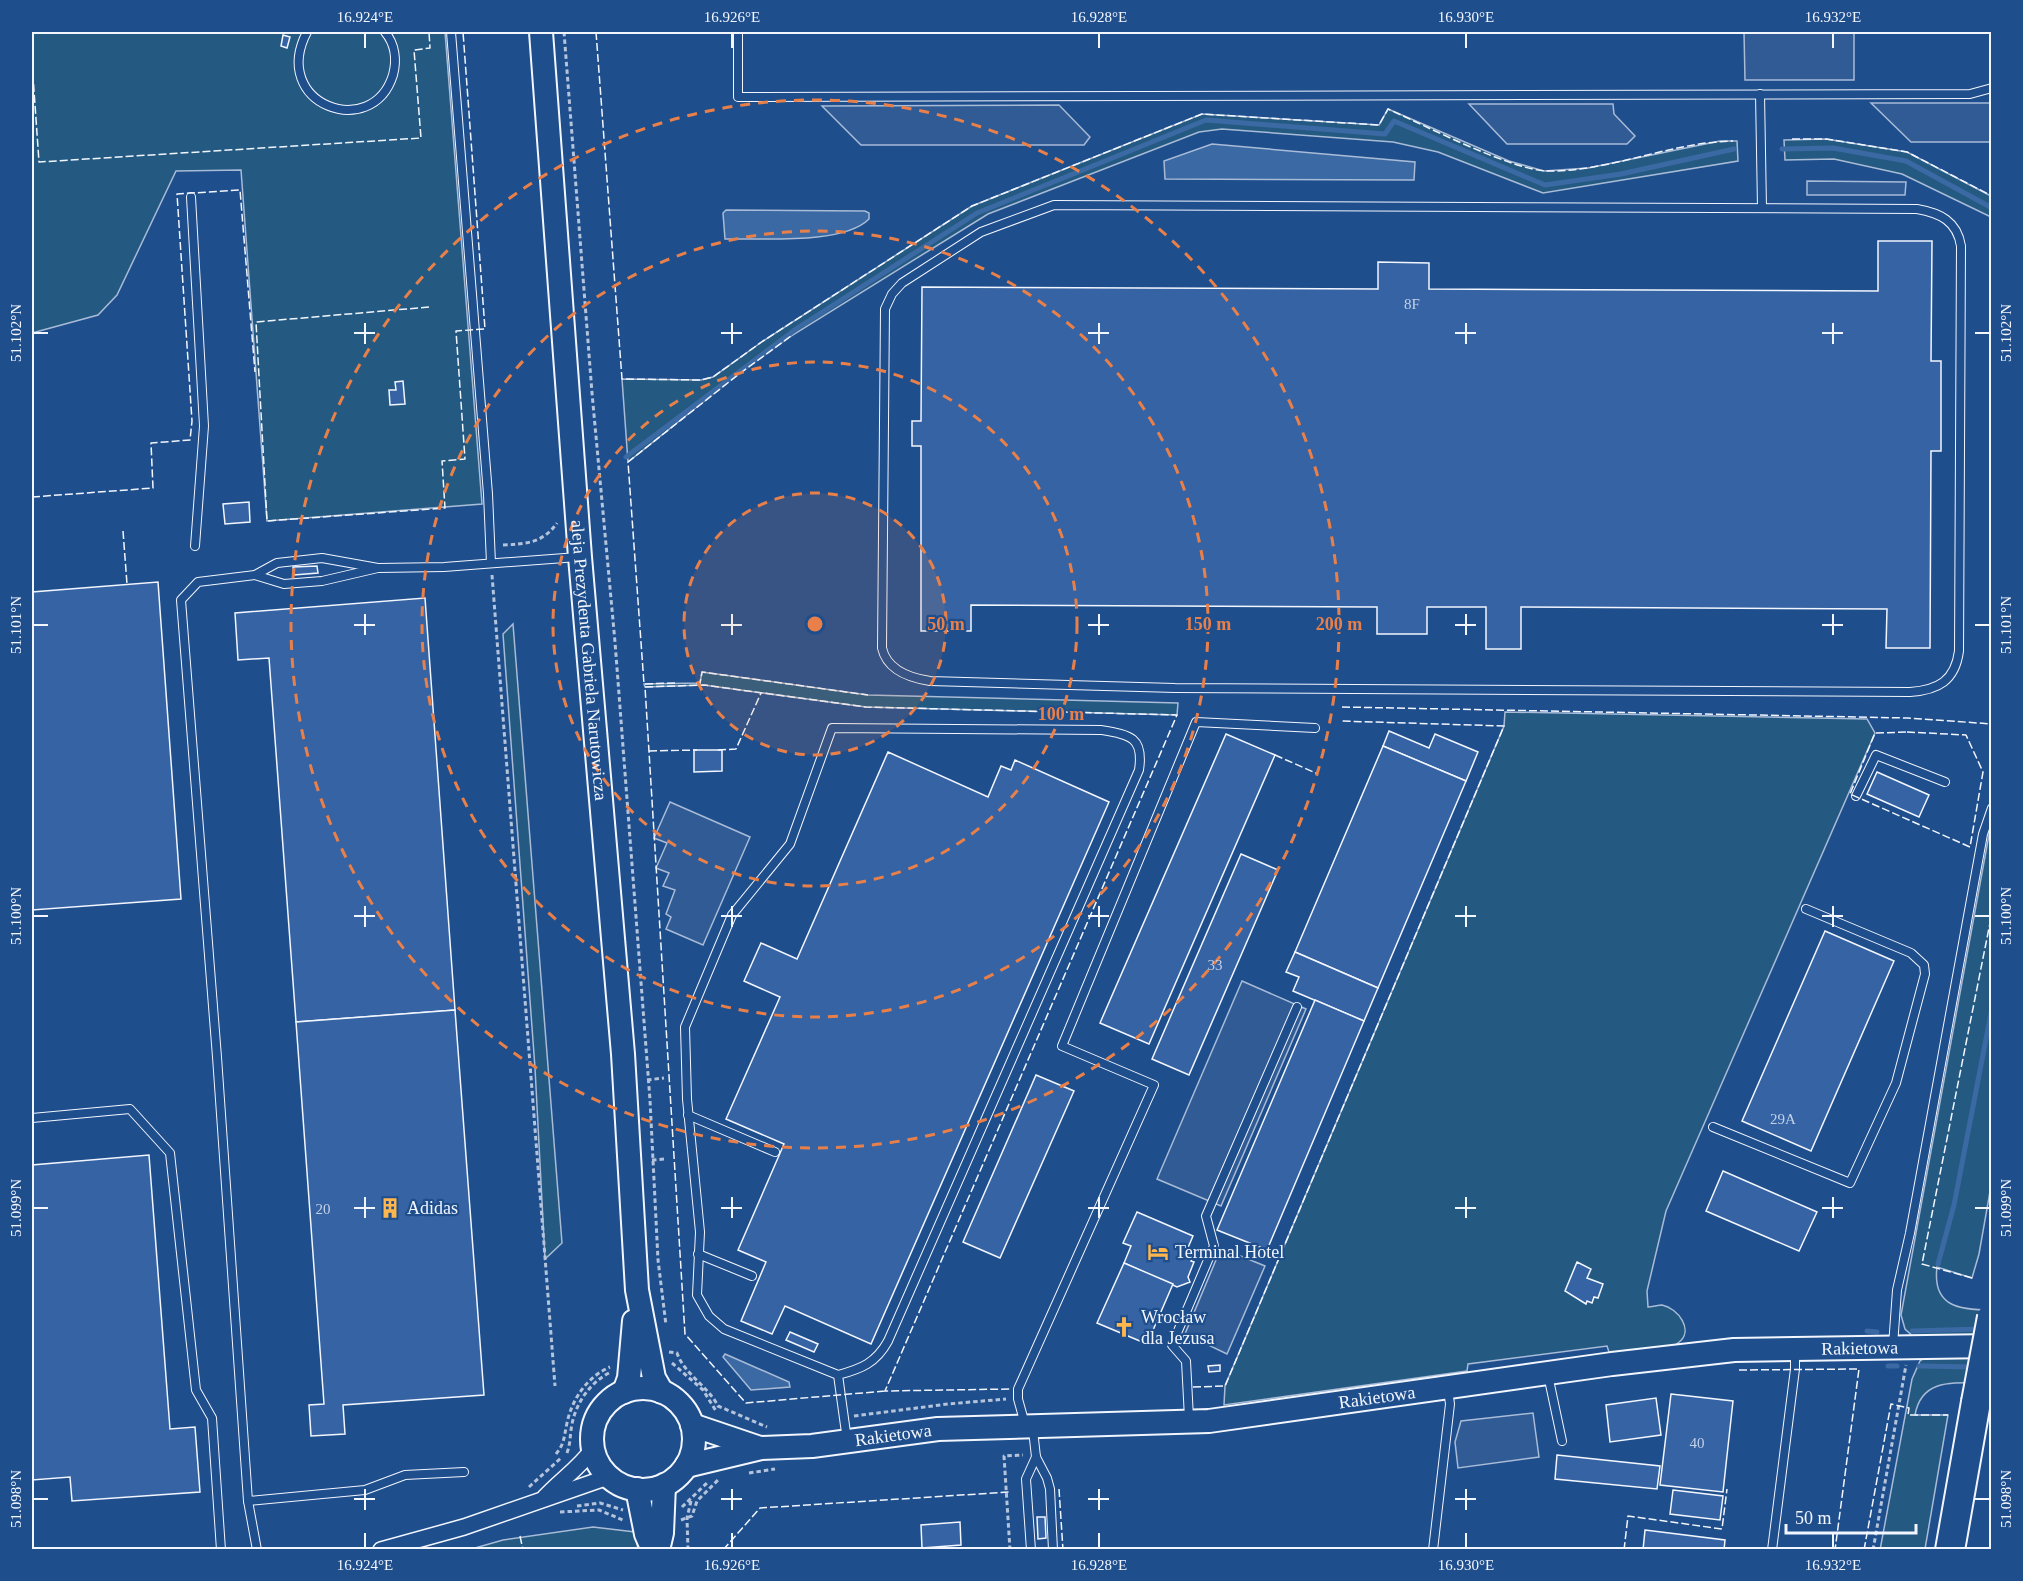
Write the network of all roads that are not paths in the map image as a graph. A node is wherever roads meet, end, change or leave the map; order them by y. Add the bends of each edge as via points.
1 (307, 32) edge
2 (385, 32) edge
3 (451, 32) edge
4 (541, 32) edge
5 (738, 32) edge
6 (1992, 88) edge
7 (1761, 94) junction
8 (191, 197) dead end
9 (1762, 208) junction
10 (195, 546) dead end
11 (580, 557) junction
12 (491, 563) junction
13 (378, 568) junction
14 (255, 575) junction
15 (1315, 728) dead end
16 (1945, 782) dead end
17 (1856, 796) dead end
18 (1992, 808) edge
19 (1806, 909) dead end
20 (1297, 1007) dead end
21 (688, 1115) junction
22 (32, 1118) edge
23 (1713, 1127) dead end
24 (775, 1152) dead end
25 (699, 1254) junction
26 (752, 1276) dead end
27 (637, 1290) junction
28 (1992, 1317) edge
29 (1992, 1347) edge
30 (1795, 1348) junction
31 (1901, 1348) junction
32 (1548, 1373) junction
33 (838, 1375) junction
34 (1448, 1389) junction
35 (624, 1392) junction
36 (662, 1392) junction
37 (1189, 1422) junction
38 (692, 1425) junction
39 (1029, 1425) junction
40 (766, 1438) junction
41 (1562, 1441) dead end
42 (847, 1442) junction
43 (593, 1449) junction
44 (1036, 1456) junction
45 (686, 1466) junction
46 (464, 1472) dead end
47 (608, 1477) junction
48 (664, 1485) junction
49 (637, 1490) junction
50 (545, 1497) junction
51 (248, 1501) junction
52 (221, 1550) edge
53 (256, 1550) edge
54 (381, 1550) edge
55 (656, 1550) edge
56 (1031, 1550) edge
57 (1053, 1550) edge
58 (1432, 1550) edge
59 (1772, 1550) edge
60 (1950, 1550) edge

1 - 2 lane via 299,46 297,62 308,92 320,103 352,110 367,106 390,83 395,51
3 - 12 lane
4 - 11 street, aleja Prezydenta Gabriela Narutowicza
5 - 7 lane via 738,97
6 - 7 lane via 1970,94
7 - 9 lane
8 - 10 lane via 204,426
9 - 9 lane via 1054,205 981,232 902,283 885,309 883,652 888,662 900,672 930,681 1152,687 1910,692 1939,686 1956,667 1959,651 1960,241 1947,219 1929,211
11 - 12 lane
11 - 27 street, aleja Prezydenta Gabriela Narutowicza via 623,1054
12 - 13 lane
13 - 14 lane via 322,581 284,584
13 - 14 lane via 322,558 277,563
14 - 51 lane via 198,582 181,600
15 - 39 lane via 1196,722 1062,1046 1154,1085 1018,1389
16 - 17 lane via 1876,755
18 - 31 lane via 1983,834 1897,1290
19 - 23 lane via 1911,953 1924,965 1925,974 1896,1083 1850,1183
20 - 37 lane via 1206,1216 1214,1246 1172,1345 1186,1361
21 - 24 lane
21 - 25 lane
21 - 33 lane via 685,1027 732,915 790,844 832,728 1101,730 1135,740 1141,755 1139,770 888,1341 873,1361
22 - 52 lane via 130,1109 170,1153 196,1390 212,1418
25 - 26 lane
25 - 33 lane via 697,1295 716,1323
27 - 35 street, aleja Prezydenta Gabriela Narutowicza via 630,1378
27 - 36 street, aleja Prezydenta Gabriela Narutowicza via 651,1365
28 - 60 highway, bridge
29 - 31 street, Rakietowa
30 - 31 street, Rakietowa
30 - 32 street, Rakietowa via 1724,1352
30 - 59 lane
32 - 34 street, Rakietowa
32 - 41 lane
33 - 42 lane
34 - 37 street, Rakietowa
34 - 58 lane via 1450,1404
35 - 36 street via 637,1388
35 - 43 street via 602,1408 592,1435
36 - 38 street via 681,1405
37 - 39 street, Rakietowa
38 - 40 street, Rakietowa
38 - 45 street via 694,1446
39 - 42 street, Rakietowa via 938,1429
39 - 44 lane
40 - 42 street, Rakietowa
40 - 45 street, Rakietowa
43 - 47 street
43 - 50 street
44 - 56 lane via 1026,1479
44 - 57 lane via 1050,1490
45 - 48 street
46 - 51 lane via 405,1476 365,1490
47 - 49 street
47 - 50 street via 578,1490
48 - 49 street
48 - 55 street via 662,1533
49 - 55 street via 634,1516
50 - 54 street via 464,1527
51 - 53 lane

